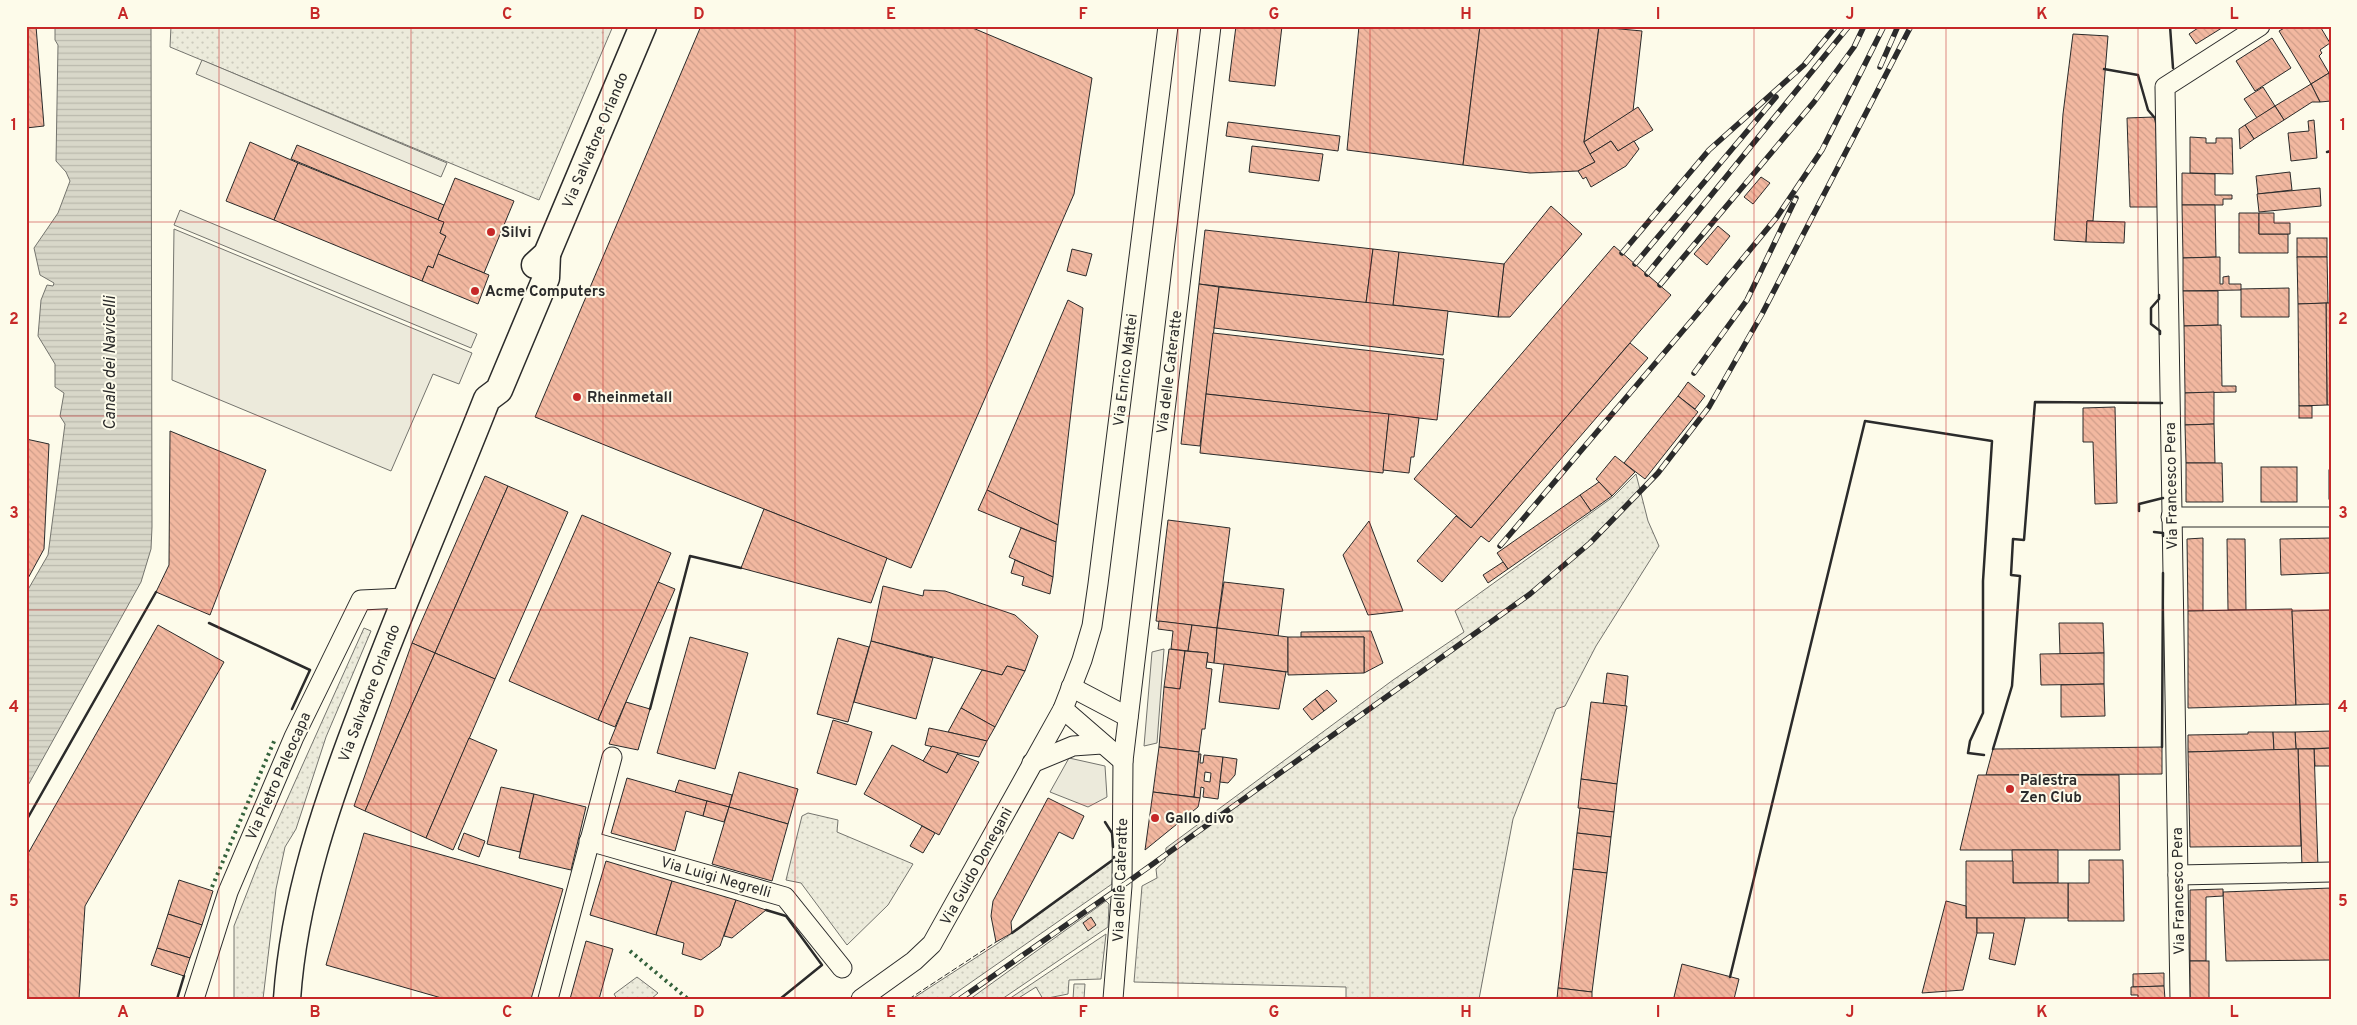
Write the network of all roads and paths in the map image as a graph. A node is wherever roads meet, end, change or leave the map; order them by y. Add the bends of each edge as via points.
1 (644, 26) edge
2 (1168, 26) edge
3 (1210, 26) edge
4 (2260, 26) edge
5 (2171, 517) junction
6 (2331, 517) edge
7 (404, 598) junction
8 (1071, 688) junction
9 (1063, 709) junction
10 (1128, 717) junction
11 (1102, 744) junction
12 (612, 757) dead end
13 (1123, 761) junction
14 (1032, 763) junction
15 (589, 841) junction
16 (2331, 872) edge
17 (2178, 875) junction
18 (842, 968) dead end
19 (194, 999) edge
20 (287, 999) edge
21 (548, 999) edge
22 (862, 999) edge
23 (1113, 999) edge
24 (2180, 999) edge

1 - 7 main road, Via Salvatore Orlando via 547,254 530,271 482,384 487,399
2 - 8 street, Via Enrico Mattei via 1092,626
3 - 10 street, Via delle Cateratte
4 - 5 street, Via Francesco Pera via 2165,87
5 - 6 street
5 - 17 street, Via Francesco Pera
7 - 19 street, Via Pietro Paleocapa via 361,600 294,737 232,883
7 - 20 main road, Via Salvatore Orlando via 326,806 308,867 295,927
8 - 9 street, Via Enrico Mattei
8 - 10 street
9 - 11 street
9 - 14 street, Via Guido Donegani
10 - 13 street, Via delle Cateratte
11 - 13 street
11 - 14 street via 1073,746
12 - 15 street
13 - 23 street, Via delle Cateratte via 1122,886
14 - 22 street, Via Guido Donegani via 932,944
15 - 18 street, Via Luigi Negrelli via 785,897
15 - 21 street
16 - 17 street
17 - 24 street, Via Francesco Pera

